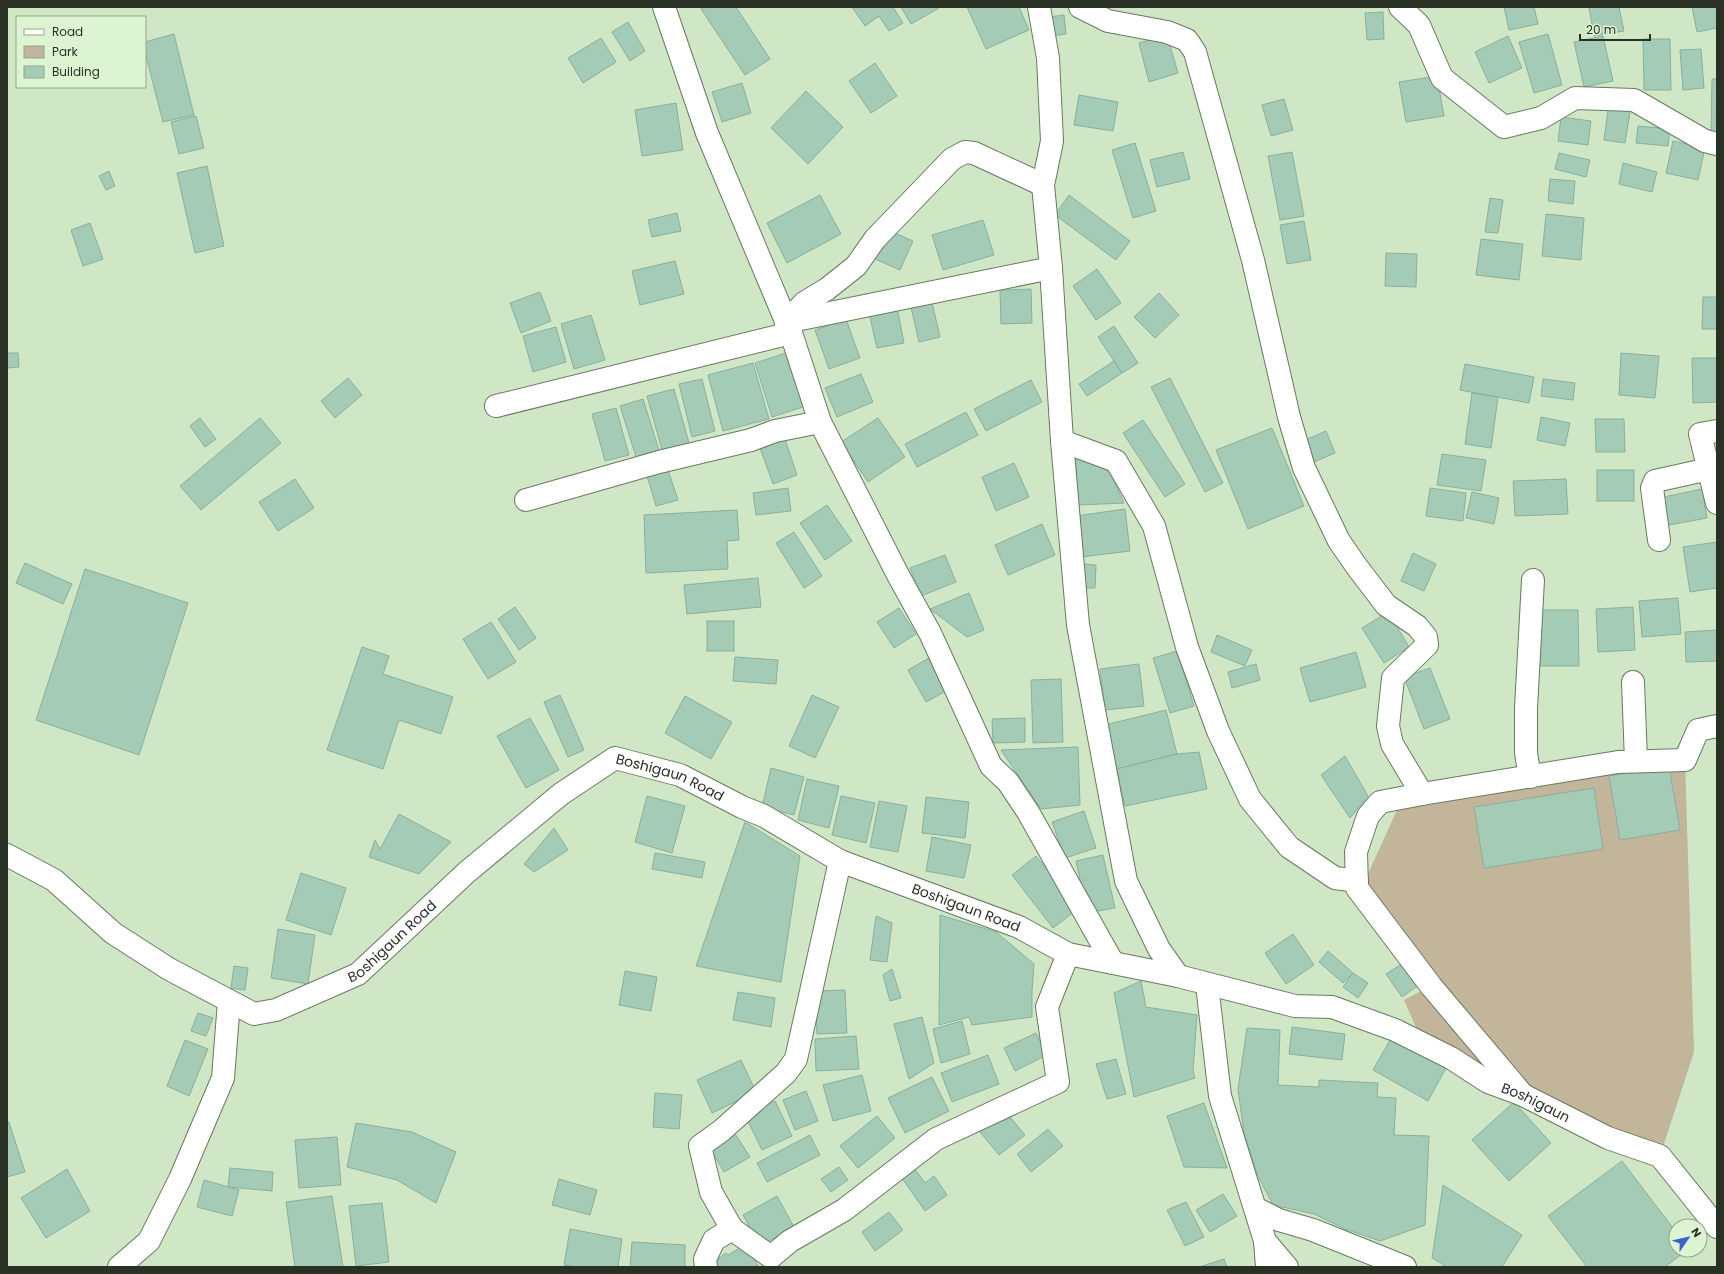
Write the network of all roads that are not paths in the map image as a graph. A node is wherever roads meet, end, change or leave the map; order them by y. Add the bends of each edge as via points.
1 (664, 7) edge
2 (1039, 7) edge
3 (1080, 7) edge
4 (1400, 7) edge
5 (1717, 144) edge
6 (1043, 184) junction
7 (1051, 268) junction
8 (788, 327) junction
9 (496, 406) dead end
10 (820, 422) junction
11 (1717, 431) edge
12 (1062, 441) junction
13 (1709, 469) junction
14 (526, 500) dead end
15 (1717, 503) edge
16 (1659, 540) dead end
17 (1532, 580) dead end
18 (1633, 682) dead end
19 (1717, 726) edge
20 (1636, 761) junction
21 (1530, 776) junction
22 (1422, 794) junction
23 (7, 855) edge
24 (840, 861) junction
25 (1357, 881) junction
26 (1068, 954) junction
27 (1112, 963) junction
28 (1178, 976) junction
29 (1207, 985) junction
30 (229, 1001) junction
31 (1332, 1007) joint
32 (1523, 1095) junction
33 (1255, 1208) junction
34 (1717, 1227) edge
35 (732, 1229) junction
36 (1265, 1241) junction
37 (119, 1267) edge
38 (706, 1267) edge
39 (1267, 1267) edge
40 (1287, 1267) edge
41 (1405, 1267) edge

1 - 8 street via 707,133
2 - 6 street via 1048,58 1052,141
3 - 22 street via 1108,21 1167,32 1187,40 1195,52 1253,260 1289,417 1304,468 1339,541 1357,567 1386,605 1417,626 1426,637 1427,645 1393,678 1388,726 1392,744
4 - 5 street via 1419,25 1442,78 1504,127 1541,118 1575,98 1634,100 1705,141
6 - 7 street
6 - 8 street via 974,153 965,152 952,159 875,239 856,266 804,303
7 - 8 street
7 - 12 street
8 - 9 street
8 - 10 street
10 - 14 street via 659,462
10 - 27 street via 930,633 991,766 1008,782 1028,812
11 - 13 street via 1700,434
12 - 25 street via 1116,461 1154,526 1187,646 1218,731 1250,799 1289,847 1335,878
12 - 28 street via 1078,625 1126,881 1159,949
13 - 15 street
13 - 16 street via 1655,480 1652,488
17 - 21 street via 1526,708 1526,753
18 - 20 street
19 - 20 street via 1698,730 1685,760
20 - 21 street
21 - 22 street
22 - 25 street via 1380,802 1368,816 1356,852
23 - 30 street, Boshigaun Road via 54,880 113,933 169,969
24 - 26 street, Boshigaun Road via 1019,927
24 - 30 street, Boshigaun Road via 764,816 680,775 615,758 561,794 467,872 358,974 276,1010 254,1014
24 - 35 street via 796,1059 786,1073 721,1131 700,1146 711,1192
25 - 32 street via 1357,888 1431,986
26 - 27 street, Boshigaun Road
26 - 35 street via 1047,1007 1058,1082 936,1138 844,1210 790,1242 771,1257
27 - 28 street, Boshigaun Road
28 - 29 street, Boshigaun Road
29 - 31 street, Boshigaun Road via 1295,1006
29 - 33 street via 1220,1096
30 - 37 street via 223,1078 180,1179 149,1241
31 - 32 street, Boshigaun via 1395,1030 1451,1058 1488,1082
32 - 34 street, Boshigaun via 1608,1138 1660,1156
33 - 36 street
33 - 41 street via 1279,1220 1313,1230
35 - 38 street via 714,1240 705,1259
36 - 39 street
36 - 40 street

